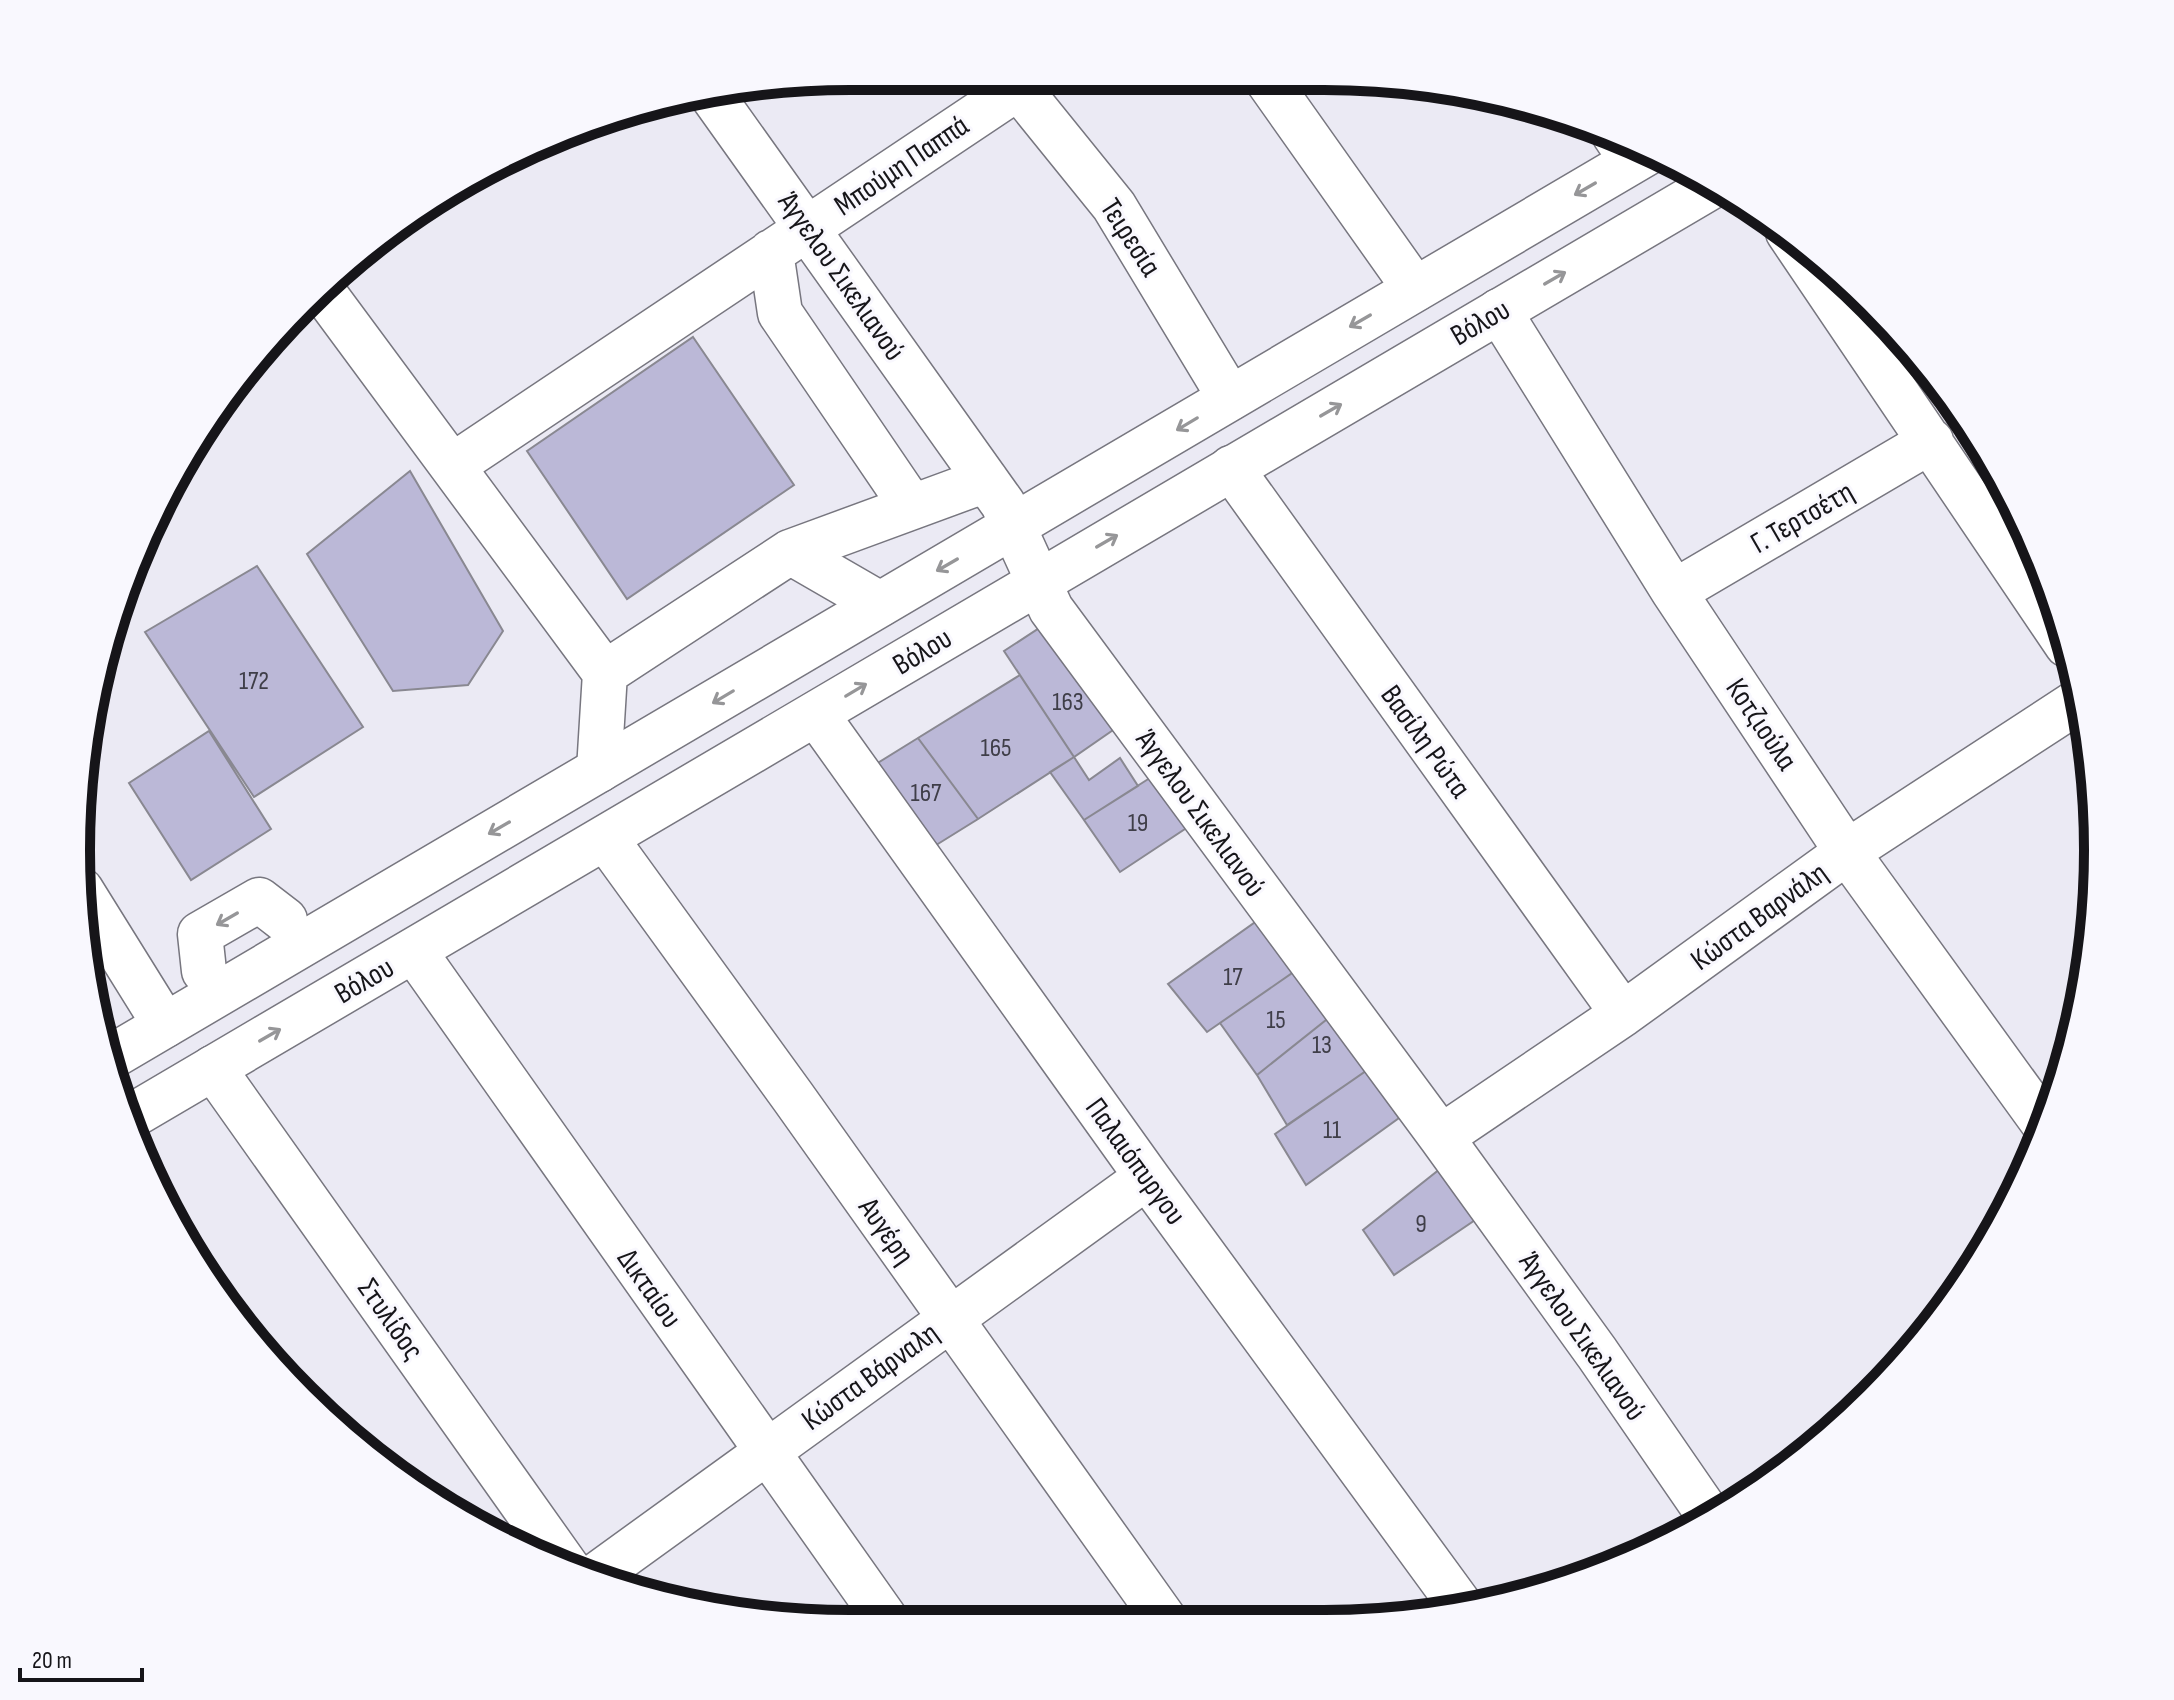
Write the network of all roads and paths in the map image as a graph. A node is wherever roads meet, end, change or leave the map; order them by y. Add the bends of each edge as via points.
1 (1014, 90) edge
2 (1032, 90) edge
3 (1274, 90) edge
4 (717, 103) edge
5 (1626, 153) edge
6 (1703, 191) edge
7 (808, 228) junction
8 (771, 252) junction
9 (1814, 269) edge
10 (1415, 289) junction
11 (328, 299) edge
12 (1499, 311) junction
13 (1230, 398) junction
14 (1931, 441) junction
15 (452, 466) junction
16 (1231, 468) junction
17 (986, 480) junction
18 (912, 507) junction
19 (1015, 525) junction
20 (790, 552) junction
21 (1039, 580) junction
22 (1674, 592) junction
23 (880, 604) junction
24 (2046, 614) edge
25 (605, 673) junction
26 (2070, 707) edge
27 (816, 714) junction
28 (599, 770) junction
29 (606, 839) junction
30 (1847, 852) junction
31 (93, 909) edge
32 (285, 920) dead end
33 (414, 951) junction
34 (204, 971) dead end
35 (1623, 1014) junction
36 (165, 1025) junction
37 (118, 1053) edge
38 (213, 1068) junction
39 (137, 1113) edge
40 (2036, 1114) edge
41 (1441, 1137) junction
42 (1147, 1177) junction
43 (948, 1318) junction
44 (766, 1452) junction
45 (1704, 1508) edge
46 (555, 1550) edge
47 (604, 1569) edge
48 (1455, 1598) edge
49 (879, 1610) edge
50 (1158, 1610) edge

1 - 7 street, Μπούμη Παππά
2 - 13 street, Τειρεσία via 1114,206
3 - 10 street
4 - 7 street, Άγγελου Σικελιανού
5 -> 10 street, Βόλου
12 -> 6 street, Βόλου
7 - 8 street, Μπούμη Παππά
7 - 17 street, Άγγελου Σικελιανού
8 - 15 street, Μπούμη Παππά
8 - 18 street via 780,313
9 - 14 street
10 -> 13 street, Βόλου
11 - 15 street
16 -> 12 street, Βόλου
12 - 22 street, Κοτζιούλα
13 -> 19 street, Βόλου
14 - 22 street, Γ. Τερτσέτη
14 - 24 street
15 - 25 street
21 -> 16 street, Βόλου
16 - 35 street, Βασίλη Ρώτα
17 - 18 street
17 - 19 street, Άγγελου Σικελιανού
18 - 20 street
19 - 21 street, Άγγελου Σικελιανού
19 -> 23 street, Βόλου
20 - 23 street
20 - 25 street
27 -> 21 street, Βόλου
21 - 41 street, Άγγελου Σικελιανού via 1051,609
22 - 30 street, Κοτζιούλα
23 -> 28 street, Βόλου
25 - 28 street
26 - 30 street, Κώστα Βαρνάλη
27 - 29 street, Βόλου
27 - 42 street, Παλαιόπυργου
28 -> 36 street, Βόλου
29 - 33 street, Βόλου
29 - 43 street, Αυγέρη
30 - 35 street, Κώστα Βαρνάλη
30 - 40 street, Κοτζιούλα
31 - 36 street
32 -> 34 street via 259,900 200,934
38 -> 33 street, Βόλου
33 - 44 street, Δικταίου
35 - 41 street, Κώστα Βαρνάλη
36 - 37 street, Βόλου
38 - 39 street, Βόλου
38 - 46 street, Στυλίδος
41 - 45 street, Άγγελου Σικελιανού
42 - 43 street, Κώστα Βάρναλη
42 - 48 street, Παλαιόπυργου
43 - 44 street, Κώστα Βάρναλη
43 - 50 street, Αυγέρη
44 - 47 street, Κώστα Βάρναλη
44 - 49 street, Δικταίου

